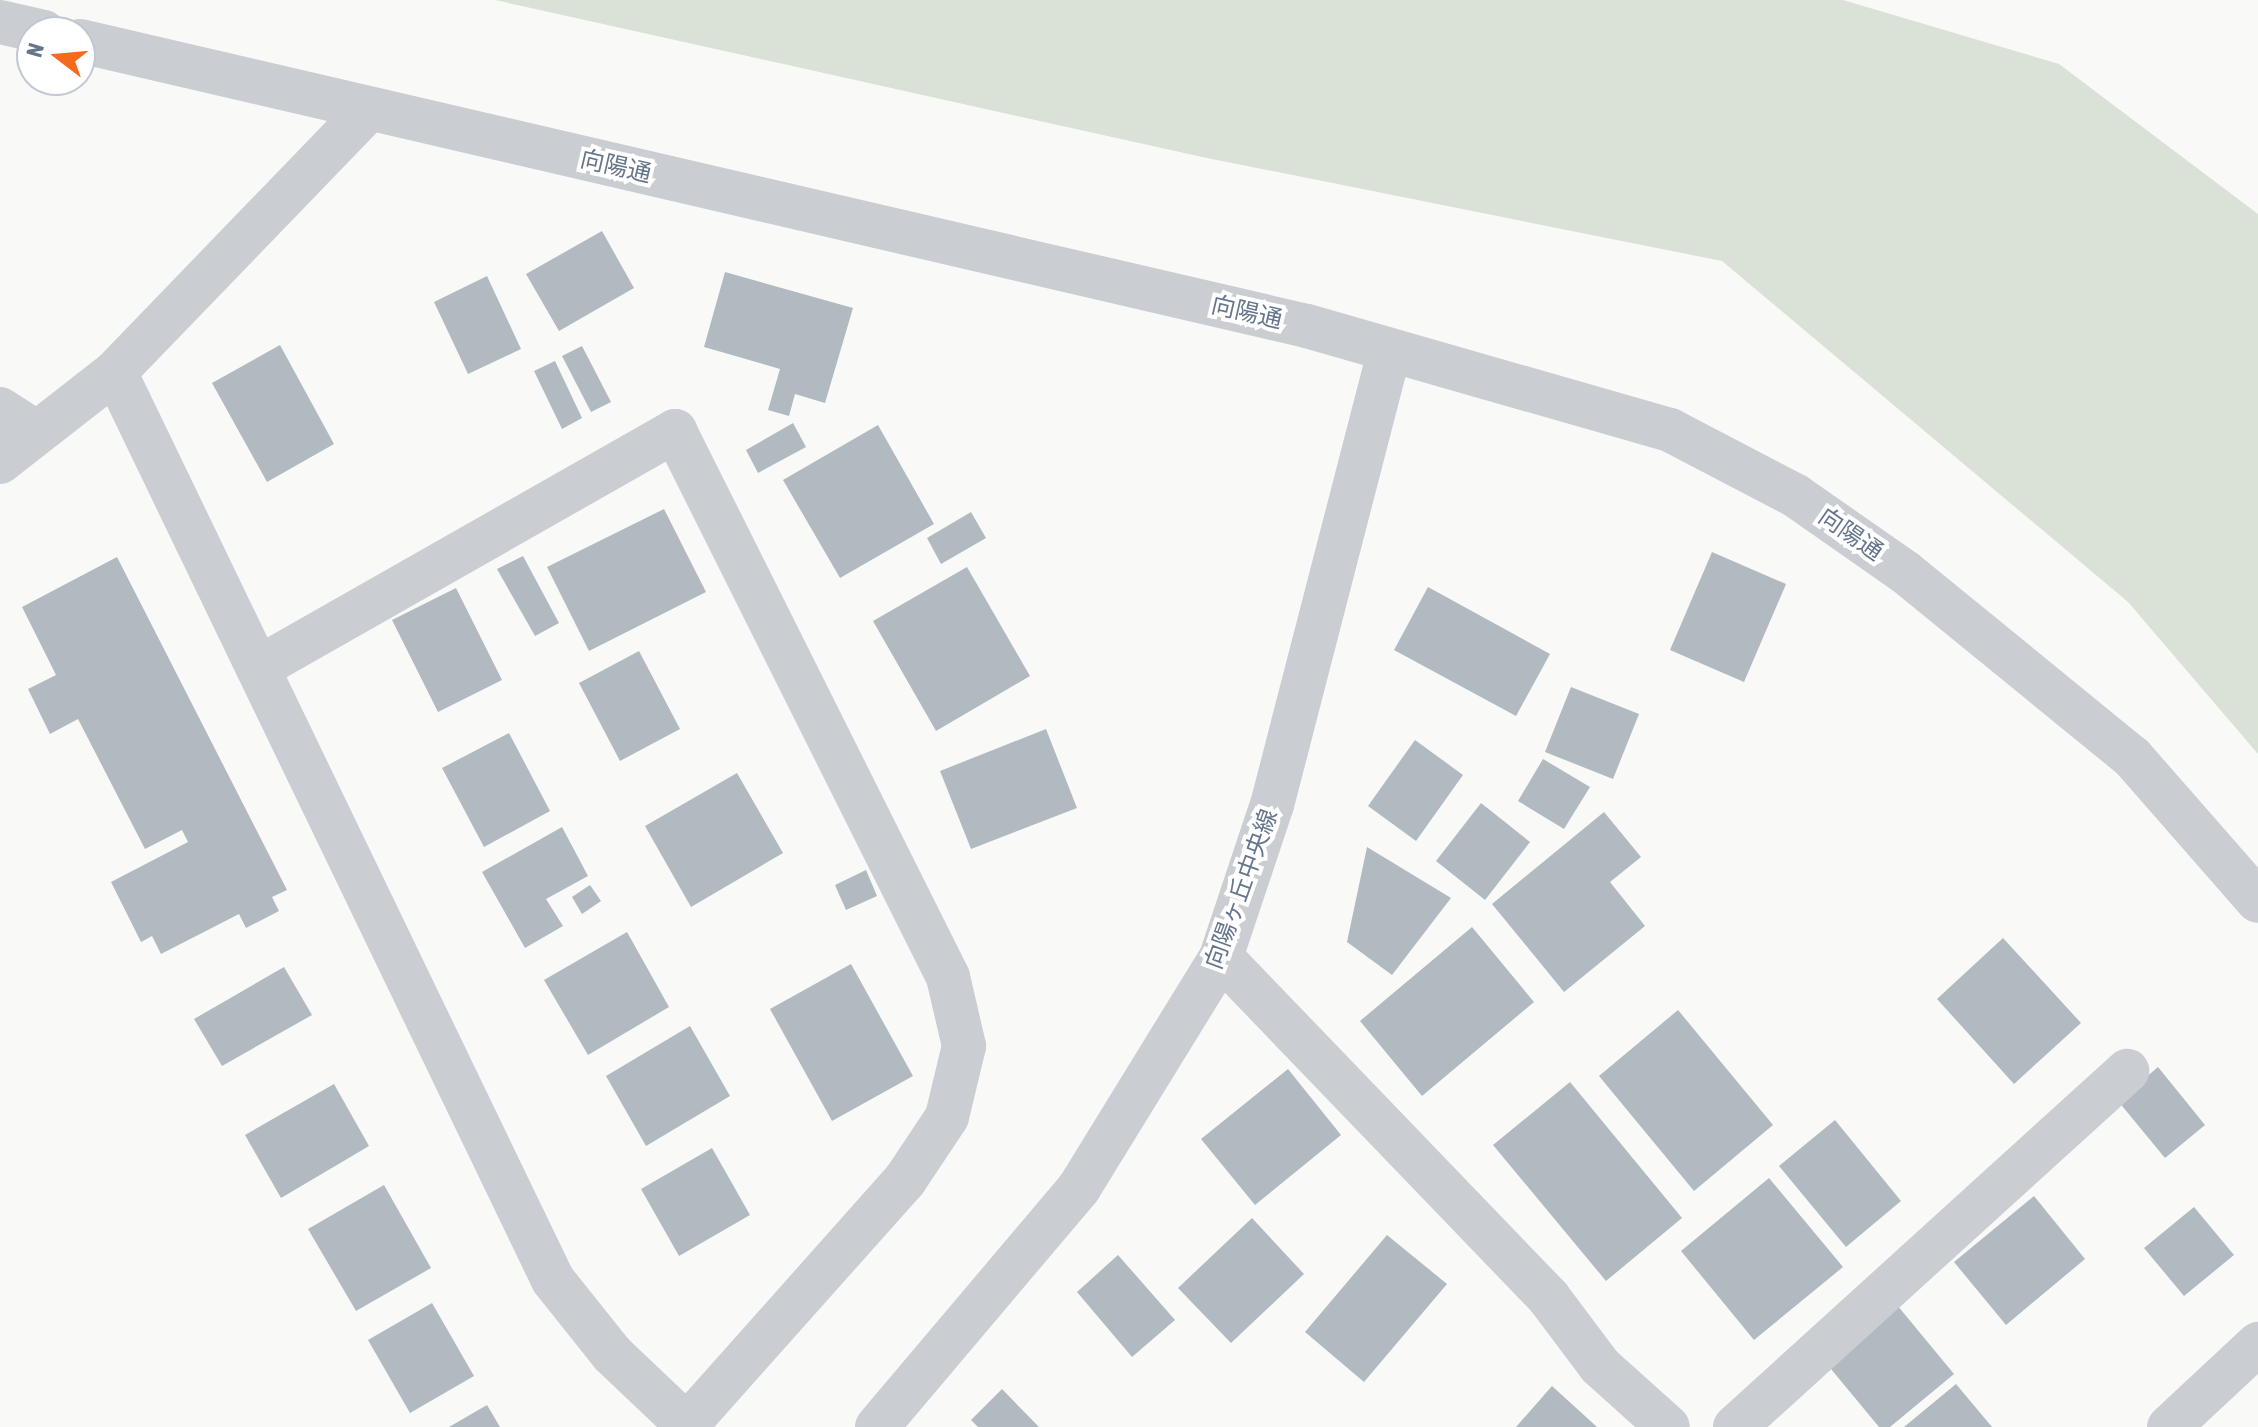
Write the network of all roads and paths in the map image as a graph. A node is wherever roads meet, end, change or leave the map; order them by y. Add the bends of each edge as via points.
1 (96, 45) edge
2 (369, 109) junction
3 (1389, 351) junction
4 (115, 372) junction
5 (18, 420) edge
6 (0, 462) edge
7 (258, 668) junction
8 (2258, 901) edge
9 (1221, 957) junction
10 (2127, 1071) dead end
11 (2258, 1344) edge
12 (688, 1426) edge
13 (877, 1427) edge
14 (1668, 1427) edge
15 (1735, 1427) edge
16 (2169, 1427) edge

1 - 2 street, 向陽通
2 - 3 street, 向陽通
2 - 4 street
3 - 8 street, 向陽通 via 1670,430 1796,496 1905,572 2132,757
3 - 9 street, 向陽ヶ丘中央線 via 1272,805
4 - 5 street
4 - 7 street
5 - 6 street
7 - 12 street via 553,1280 612,1354
7 - 12 street via 675,431 948,977 964,1046 947,1117 905,1180
9 - 13 street, 向陽ヶ丘中央線 via 1079,1188
9 - 14 street via 1549,1298 1600,1366
10 - 15 street
11 - 16 street

